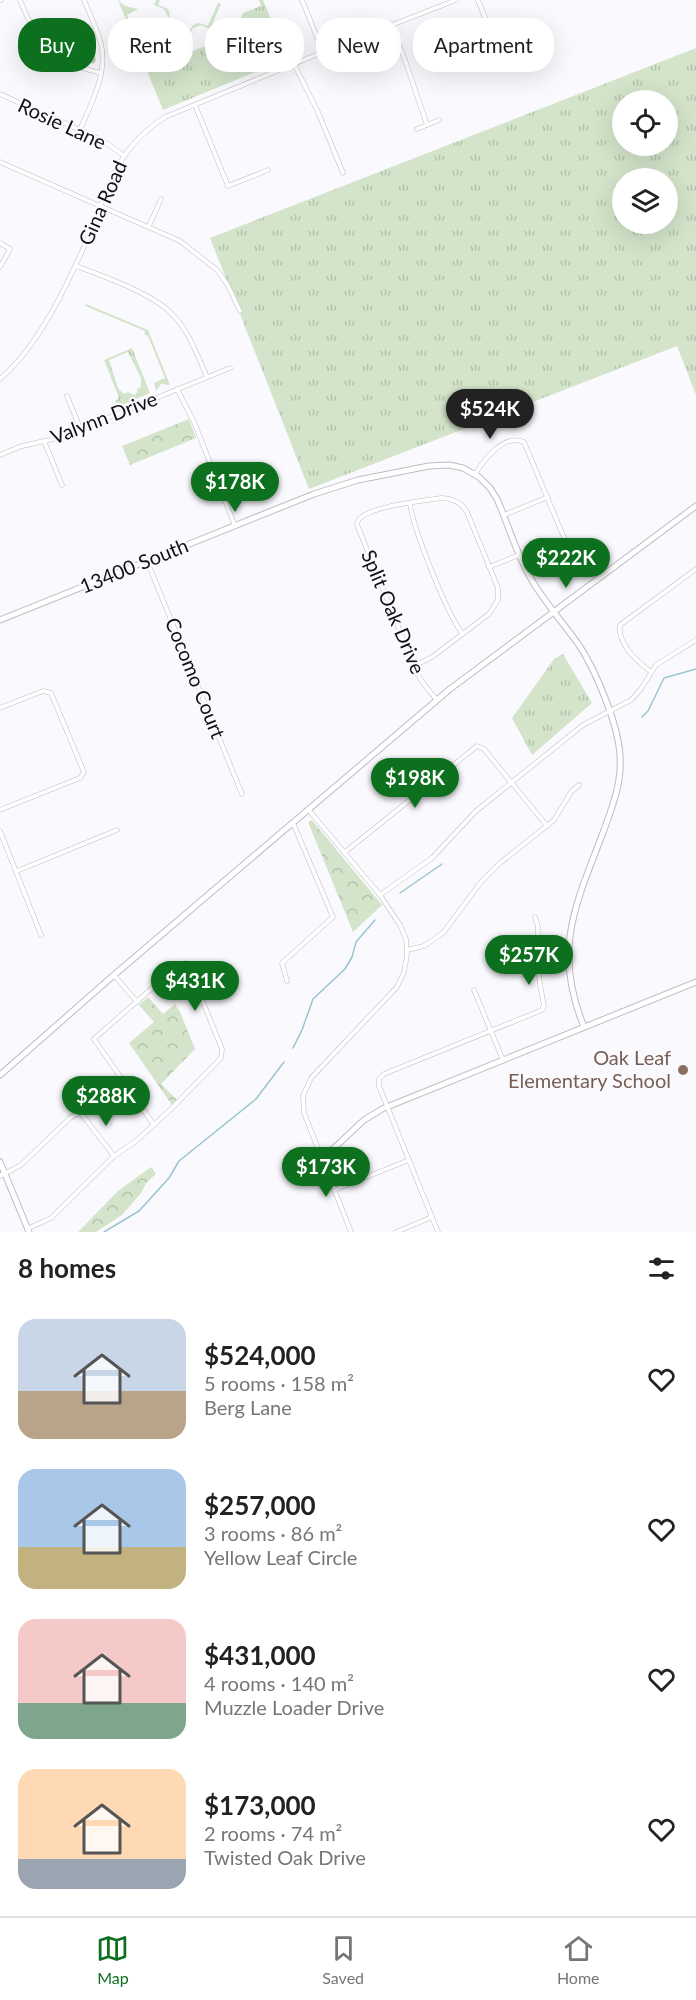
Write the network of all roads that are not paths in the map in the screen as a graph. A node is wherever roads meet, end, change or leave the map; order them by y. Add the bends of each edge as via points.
1 (20, 0) edge
2 (84, 0) edge
3 (302, 0) edge
4 (456, 0) edge
5 (478, 0) edge
6 (485, 18) edge
7 (401, 21) edge
8 (316, 35) edge
9 (401, 50) edge
10 (275, 72) edge
11 (298, 72) edge
12 (101, 73) junction
13 (0, 94) edge
14 (195, 105) junction
15 (439, 120) dead end
16 (427, 125) junction
17 (80, 129) junction
18 (417, 129) dead end
19 (123, 155) junction
20 (0, 162) edge
21 (268, 170) dead end
22 (342, 172) dead end
23 (161, 199) dead end
24 (100, 206) junction
25 (149, 226) junction
26 (0, 243) edge
27 (76, 266) junction
28 (0, 267) edge
29 (240, 311) dead end
30 (230, 368) dead end
31 (207, 377) junction
32 (0, 379) edge
33 (177, 389) junction
34 (67, 396) dead end
35 (80, 428) junction
36 (44, 441) junction
37 (0, 455) edge
38 (475, 474) junction
39 (62, 485) dead end
40 (548, 497) junction
41 (410, 503) junction
42 (696, 506) edge
43 (504, 515) junction
44 (235, 526) junction
45 (570, 552) dead end
46 (520, 555) junction
47 (147, 561) junction
48 (489, 567) junction
49 (696, 569) edge
50 (554, 612) junction
51 (0, 620) edge
52 (463, 634) junction
53 (696, 640) edge
54 (414, 666) junction
55 (651, 672) junction
56 (437, 700) junction
57 (0, 708) edge
58 (609, 711) junction
59 (511, 783) junction
60 (579, 785) dead end
61 (243, 794) dead end
62 (308, 809) junction
63 (0, 810) edge
64 (293, 823) junction
65 (547, 826) junction
66 (117, 830) dead end
67 (0, 831) edge
68 (345, 852) junction
69 (16, 872) junction
70 (380, 895) junction
71 (535, 918) dead end
72 (41, 935) dead end
73 (407, 950) junction
74 (114, 975) junction
75 (287, 981) dead end
76 (696, 982) edge
77 (474, 990) dead end
78 (137, 1002) junction
79 (584, 1027) junction
80 (491, 1031) junction
81 (503, 1060) junction
82 (0, 1075) edge
83 (388, 1107) junction
84 (154, 1125) junction
85 (320, 1155) junction
86 (114, 1156) junction
87 (409, 1160) junction
88 (0, 1162) edge
89 (297, 1165) dead end
90 (2, 1175) edge
91 (334, 1190) junction
92 (432, 1217) junction
93 (28, 1231) edge
94 (351, 1232) edge
95 (396, 1232) edge
96 (438, 1232) edge

1 - 12 street via 41,44 60,59
2 - 12 street via 101,46
3 - 8 street
4 - 7 street, Gina Road
5 - 6 street
9 - 16 street
10 - 14 street, Gina Road
11 - 22 street
12 - 17 street
13 - 17 street, Rosie Lane
14 - 19 street, Gina Road via 148,128
14 - 21 street via 228,186
15 - 16 street
16 - 18 street
17 - 19 street, Rosie Lane
19 - 24 street, Gina Road
20 - 24 street
23 - 25 street
24 - 25 street
24 - 27 street, Gina Road
25 - 29 street via 180,241 217,270
26 - 28 street via 10,249
27 - 31 street via 149,297 171,313 189,337
27 - 32 street, Gina Road via 15,367
30 - 31 street, Valynn Drive
31 - 33 street, Valynn Drive
33 - 35 street, Valynn Drive
33 - 44 street
34 - 35 street
35 - 36 street, Valynn Drive
36 - 37 street, Valynn Drive
36 - 39 street
38 - 40 street via 498,448 522,440
38 - 43 street via 492,491
38 - 44 street, 13400 South via 444,465 358,480
40 - 43 street
40 - 45 street
41 - 48 street via 441,498 460,503
41 - 52 street via 413,521 447,607
41 - 54 street, Split Oak Drive via 369,512 359,517 357,525
42 - 50 street
43 - 46 street
44 - 47 street, 13400 South
46 - 48 street
46 - 50 street
47 - 51 street, 13400 South
47 - 61 street, Cocomo Court
48 - 52 street via 498,588 496,604
49 - 55 street via 620,625 629,652
50 - 56 street
50 - 58 street via 587,659
52 - 54 street
53 - 55 street via 663,659
54 - 56 street, Split Oak Drive
55 - 58 street via 633,698
56 - 62 street
57 - 63 street via 49,691 83,769 80,777
58 - 59 street via 583,725
58 - 79 street via 619,745 618,785 574,911 568,945 570,982
59 - 65 street
59 - 68 street via 484,749 473,748
59 - 70 street via 476,812 432,858
60 - 65 street
62 - 64 street
62 - 68 street
64 - 74 street
64 - 75 street via 333,917 282,963
65 - 73 street via 487,876 440,937
66 - 69 street
67 - 69 street
68 - 70 street
69 - 72 street
70 - 73 street via 400,925
71 - 80 street via 543,1009
73 - 85 street via 406,966 397,987 306,1086 303,1109
74 - 78 street
74 - 82 street
76 - 79 street
77 - 80 street
78 - 84 street via 94,1040
78 - 84 street via 185,963 222,1054
79 - 81 street
80 - 81 street
80 - 83 street via 382,1075 378,1084
81 - 83 street
83 - 85 street via 370,1116 343,1142
83 - 87 street
84 - 86 street
85 - 89 street
85 - 91 street
86 - 90 street via 80,1112 21,1165
86 - 93 street via 51,1218
87 - 91 street
87 - 92 street
88 - 90 street
90 - 93 street
91 - 94 street
92 - 95 street
92 - 96 street

